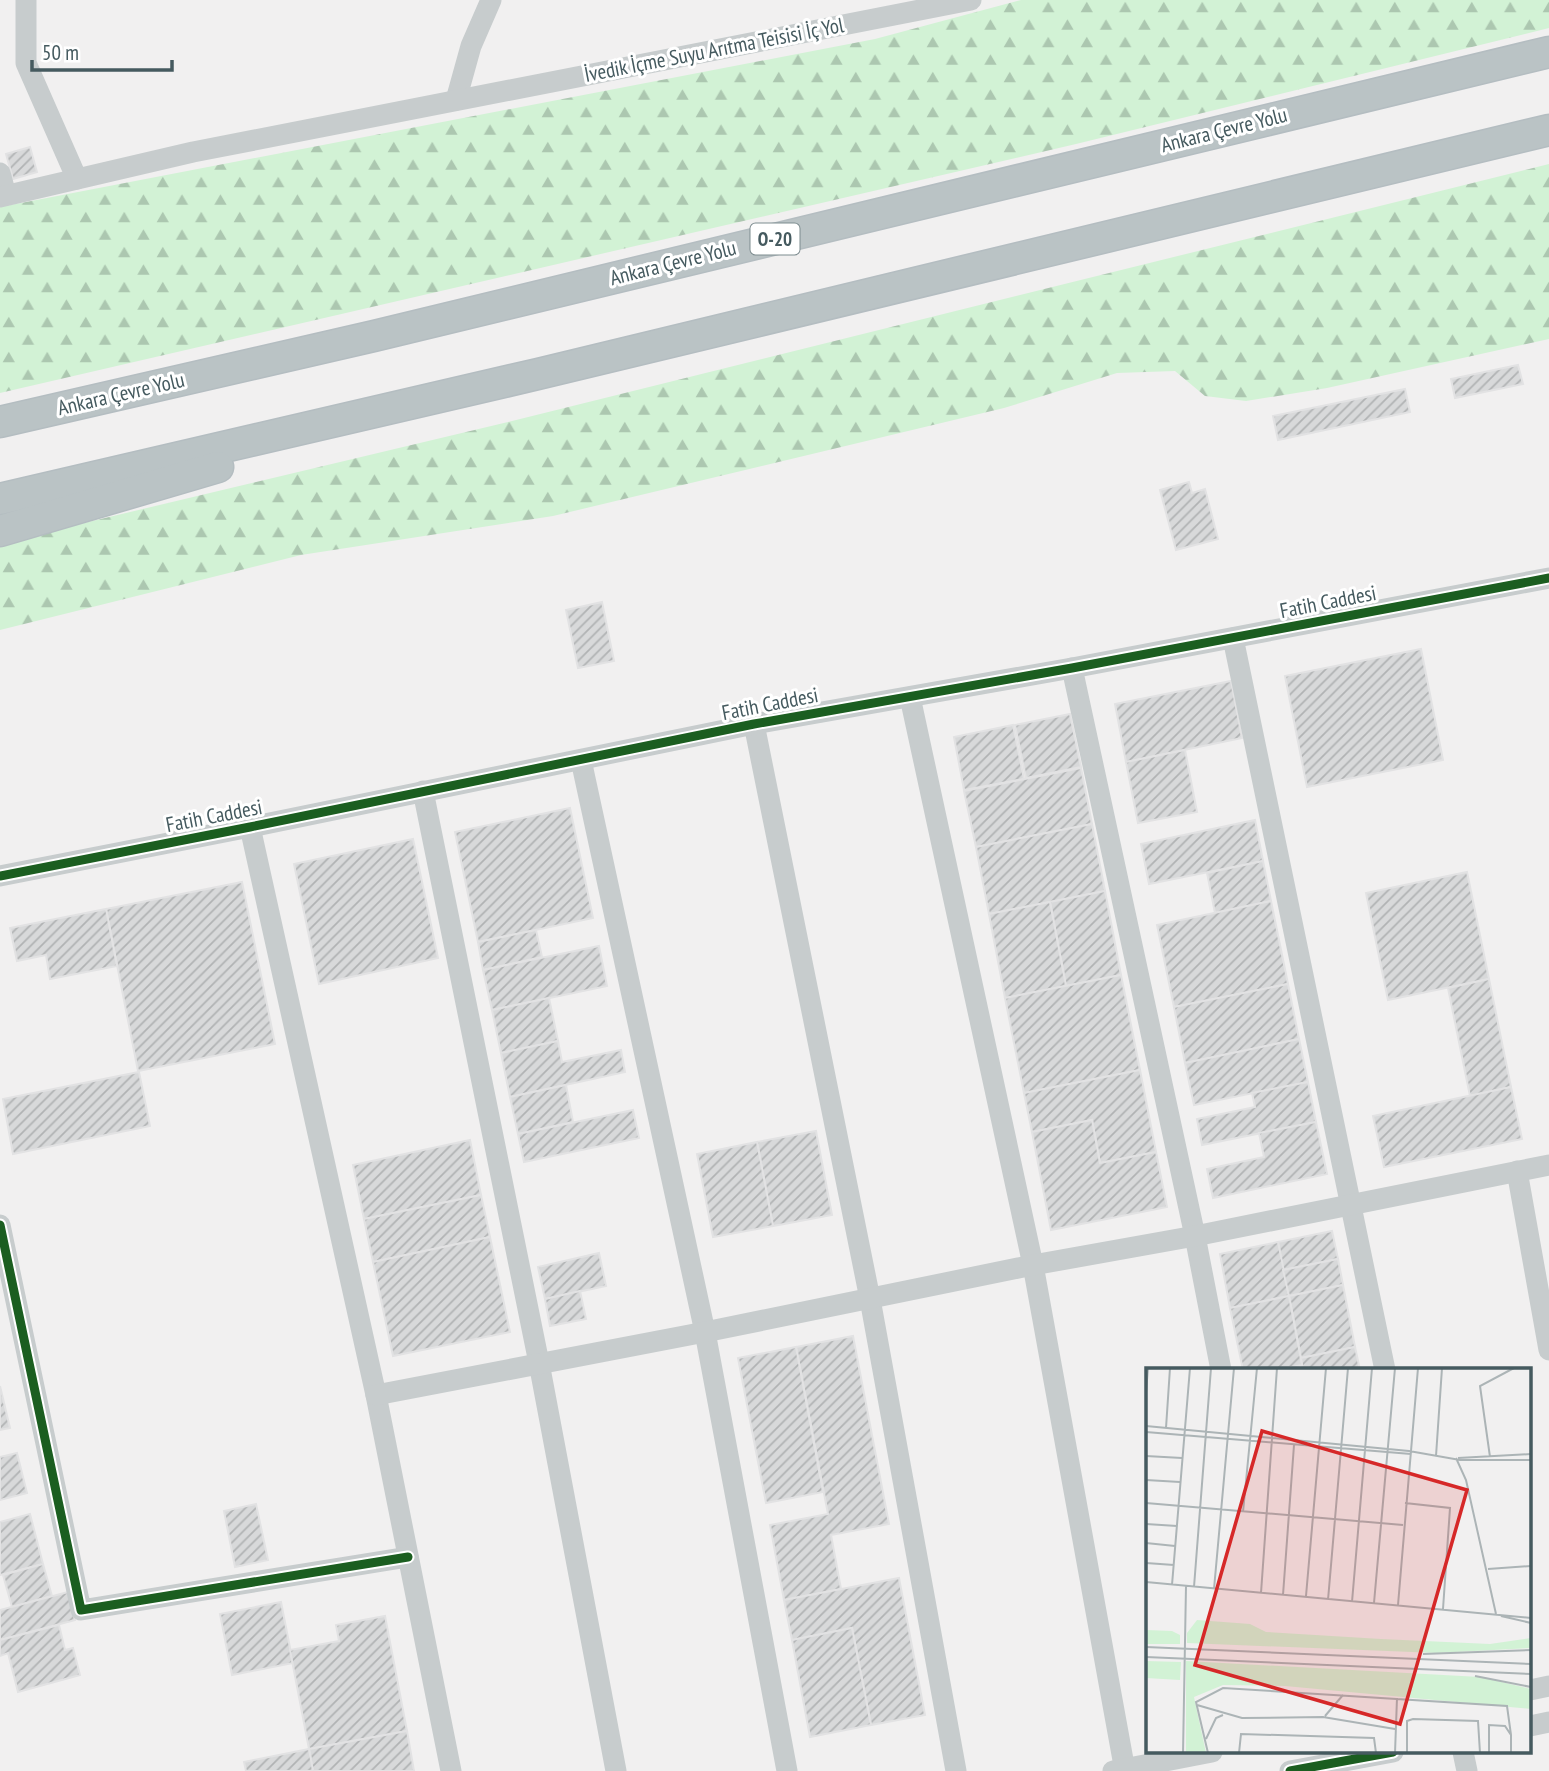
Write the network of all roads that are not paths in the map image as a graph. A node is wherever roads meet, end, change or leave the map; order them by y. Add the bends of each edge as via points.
1 (26, 0) edge
2 (491, 0) edge
3 (971, 0) edge
4 (1549, 52) edge
5 (456, 100) junction
6 (1549, 130) edge
7 (0, 173) edge
8 (77, 179) junction
9 (3, 196) edge
10 (374, 336) junction
11 (538, 374) junction
12 (0, 405) edge
13 (0, 422) edge
14 (0, 499) edge
15 (0, 531) edge
16 (1549, 578) edge
17 (1233, 638) junction
18 (1072, 668) junction
19 (910, 697) junction
20 (754, 724) junction
21 (581, 760) junction
22 (423, 791) junction
23 (250, 827) junction
24 (0, 876) edge
25 (1549, 1165) edge
26 (1517, 1171) junction
27 (1351, 1204) junction
28 (0, 1225) edge
29 (1195, 1236) junction
30 (1032, 1265) junction
31 (870, 1299) junction
32 (705, 1332) junction
33 (1549, 1350) edge
34 (539, 1363) junction
35 (1221, 1368) edge
36 (1385, 1368) edge
37 (376, 1395) junction
38 (408, 1557) junction
39 (1202, 1754) edge
40 (1383, 1754) edge
41 (1121, 1770) edge
42 (451, 1771) edge
43 (616, 1771) edge
44 (787, 1771) edge
45 (956, 1771) edge
46 (1290, 1771) edge

1 - 8 street via 26,63
2 - 5 street via 471,46
3 - 5 street, İvedik İçme Suyu Arıtma Teisisi İç Yol
4 - 10 highway, Ankara Çevre Yolu / O-20
5 - 8 street, İvedik İçme Suyu Arıtma Teisisi İç Yol
6 - 11 highway
7 - 9 street, İvedik İçme Suyu Arıtma Teisisi İç Yol
8 - 9 street, İvedik İçme Suyu Arıtma Teisisi İç Yol
10 - 12 highway
10 - 13 highway, Ankara Çevre Yolu / O-20
11 - 14 highway
11 - 15 highway
16 - 17 street, Fatih Caddesi
17 - 18 street, Fatih Caddesi
17 - 27 street
18 - 19 street, Fatih Caddesi
18 - 29 street
19 - 20 street, Fatih Caddesi
19 - 30 street
20 - 21 street, Fatih Caddesi
20 - 31 street
21 - 22 street, Fatih Caddesi
21 - 32 street
22 - 23 street, Fatih Caddesi
22 - 34 street
23 - 24 street, Fatih Caddesi
23 - 37 street
25 - 26 street
26 - 27 street
26 - 33 street
27 - 29 street
27 - 36 street
28 - 38 street via 81,1610
29 - 30 street
29 - 35 street
30 - 31 street
30 - 41 street
31 - 32 street
31 - 45 street
32 - 34 street
32 - 44 street
34 - 37 street
34 - 43 street
37 - 38 street
38 - 42 street
39 - 41 street
40 - 46 street

